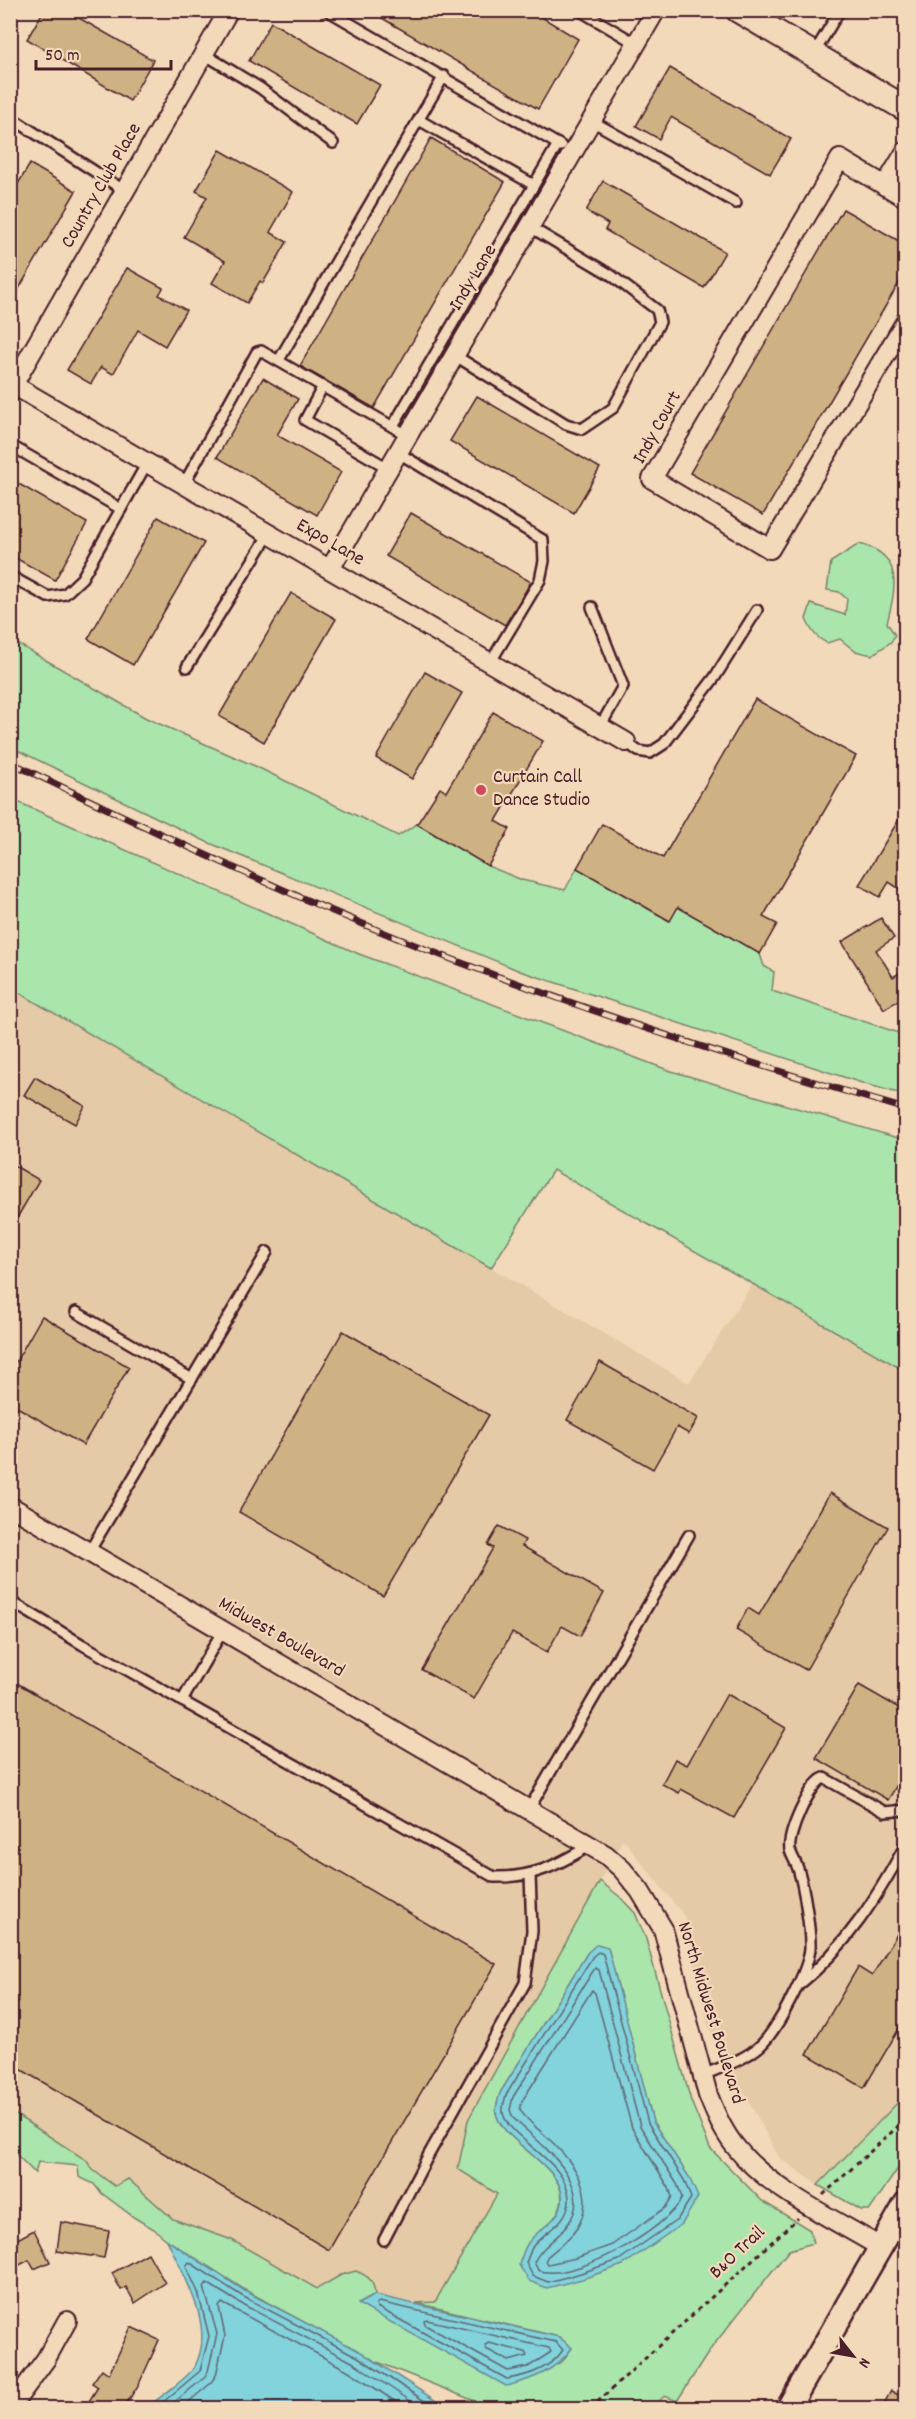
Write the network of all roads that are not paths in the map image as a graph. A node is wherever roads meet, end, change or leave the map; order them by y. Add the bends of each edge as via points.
1 (229, 10) edge
2 (327, 10) edge
3 (579, 10) edge
4 (656, 10) edge
5 (840, 10) edge
6 (740, 11) edge
7 (637, 44) junction
8 (204, 54) junction
9 (813, 55) junction
10 (444, 76) junction
11 (906, 108) edge
12 (10, 117) edge
13 (420, 120) junction
14 (592, 121) junction
15 (333, 143) dead end
16 (566, 148) junction
17 (906, 151) edge
18 (534, 186) junction
19 (885, 186) junction
20 (125, 191) junction
21 (906, 198) edge
22 (736, 203) dead end
23 (530, 227) junction
24 (906, 321) edge
25 (454, 355) junction
26 (279, 360) junction
27 (12, 384) edge
28 (323, 386) junction
29 (400, 431) junction
30 (10, 445) edge
31 (393, 460) junction
32 (147, 463) junction
33 (184, 484) junction
34 (121, 509) junction
35 (269, 534) junction
36 (330, 569) junction
37 (10, 576) edge
38 (592, 607) dead end
39 (757, 610) dead end
40 (490, 663) junction
41 (188, 667) dead end
42 (600, 727) junction
43 (626, 742) joint
44 (267, 1252) dead end
45 (76, 1312) dead end
46 (192, 1379) junction
47 (10, 1506) edge
48 (689, 1535) dead end
49 (89, 1552) junction
50 (10, 1601) edge
51 (223, 1630) junction
52 (182, 1701) junction
53 (529, 1809) junction
54 (906, 1810) edge
55 (906, 1844) edge
56 (591, 1845) junction
57 (530, 1875) junction
58 (796, 1987) junction
59 (703, 2075) junction
60 (906, 2203) edge
61 (384, 2240) dead end
62 (880, 2247) junction
63 (67, 2321) dead end
64 (10, 2408) edge
65 (788, 2409) edge

1 - 8 street, Country Club Place
2 - 10 lane
3 - 7 lane
4 - 7 street, Indy Lane
5 - 9 lane
6 - 9 main road
7 - 14 street, Indy Lane
8 - 15 lane via 260,88
8 - 20 street, Country Club Place
9 - 11 main road
10 - 13 lane
10 - 16 lane
12 - 20 lane
13 - 18 lane
13 - 26 lane
14 - 16 street, Indy Lane
14 - 22 lane
16 - 18 lane
16 - 23 street, Indy Lane
17 - 19 street
18 - 29 lane
19 - 21 street, Indy Court
19 - 24 street, Indy Court via 840,159 652,480 770,549
20 - 27 street, Country Club Place
23 - 25 street, Indy Lane
23 - 25 lane via 611,275 657,310 660,322 614,408 582,429 566,424
25 - 29 street, Indy Lane
26 - 28 lane
26 - 33 lane via 264,351 257,352
27 - 32 street, Expo Lane
28 - 29 lane
28 - 31 lane via 305,420
29 - 31 street, Indy Lane
30 - 34 lane
31 - 36 street, Indy Lane
31 - 40 lane via 543,540 540,580
32 - 33 street, Expo Lane
32 - 34 lane
33 - 35 street, Expo Lane
34 - 37 lane via 82,578 65,594 48,597
35 - 36 street, Expo Lane
35 - 41 lane
36 - 40 street, Expo Lane
38 - 42 lane via 623,686
39 - 43 lane via 715,677 664,744 650,753 638,751
40 - 42 street, Expo Lane
42 - 43 street, Expo Lane
44 - 46 lane
45 - 46 lane
46 - 49 lane
47 - 49 street, Midwest Boulevard
48 - 53 lane
49 - 51 street, Midwest Boulevard
50 - 52 lane
51 - 52 lane
51 - 53 street, Midwest Boulevard
52 - 57 lane via 494,1877
53 - 56 street, North Midwest Boulevard
54 - 58 lane via 885,1812 824,1778 815,1785 790,1837 811,1947
55 - 58 lane via 853,1931 823,1965
56 - 57 lane
56 - 59 street, North Midwest Boulevard via 632,1879 658,1920
57 - 61 lane via 532,1931 525,1983
58 - 59 lane via 770,2036 758,2048
59 - 62 street, North Midwest Boulevard via 716,2117 739,2152 764,2176
60 - 62 street
62 - 65 street
63 - 64 street via 46,2359

